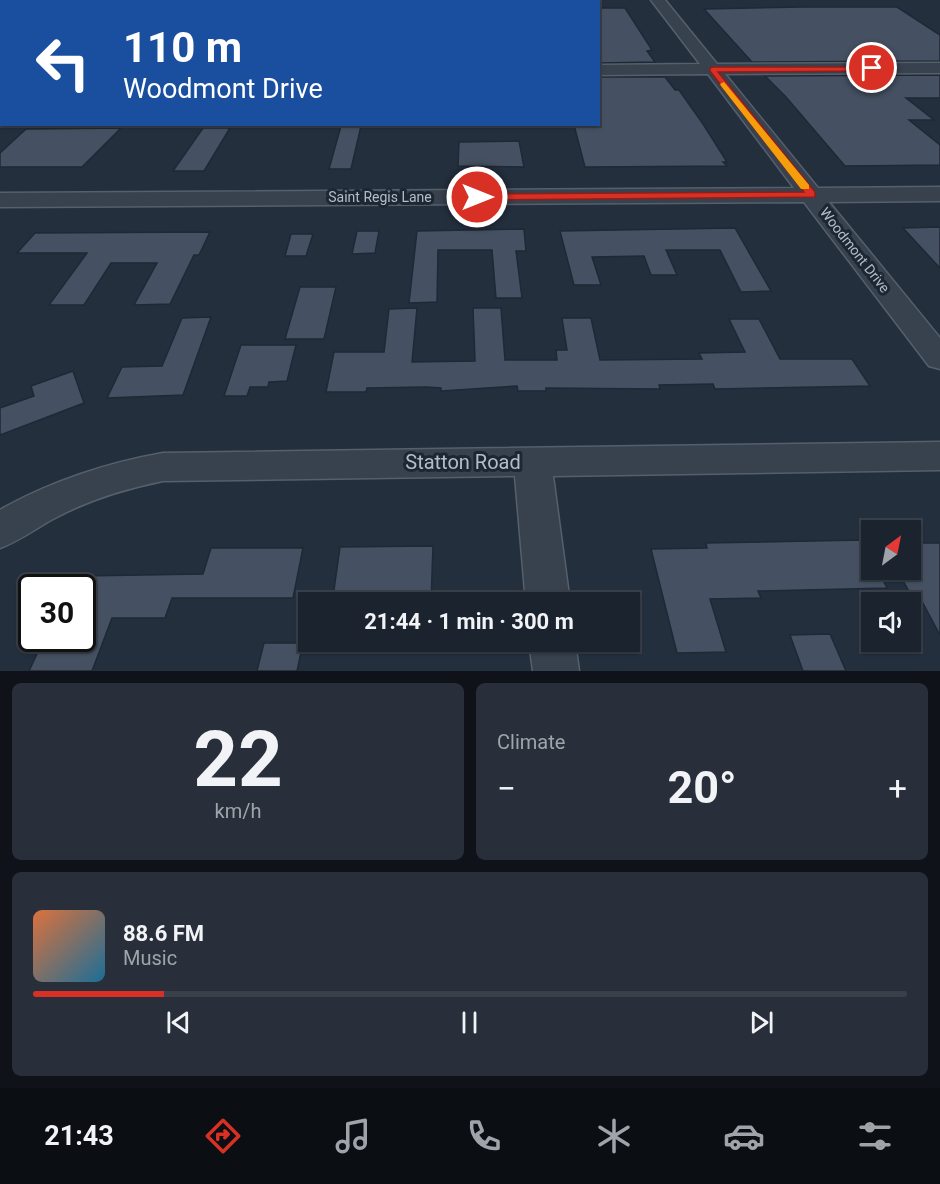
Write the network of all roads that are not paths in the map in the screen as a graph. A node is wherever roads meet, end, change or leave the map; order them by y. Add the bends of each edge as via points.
1 (0, 0) edge
2 (81, 0) edge
3 (658, 0) edge
4 (940, 68) edge
5 (713, 69) junction
6 (600, 70) edge
7 (940, 194) edge
8 (811, 195) junction
9 (0, 200) edge
10 (940, 359) edge
11 (940, 456) edge
12 (534, 462) junction
13 (0, 531) edge
14 (547, 592) edge
15 (553, 652) edge
16 (556, 671) edge

1 - 2 lane
3 - 5 street, Woodmont Drive
4 - 5 street
5 - 6 street
5 - 8 street, Woodmont Drive
7 - 8 street, Saint Regis Lane
8 - 9 street, Saint Regis Lane
8 - 10 street, Woodmont Drive
11 - 12 street, Statton Road
12 - 13 street, Statton Road via 163,467 91,483 46,503
12 - 14 street
15 - 16 street

